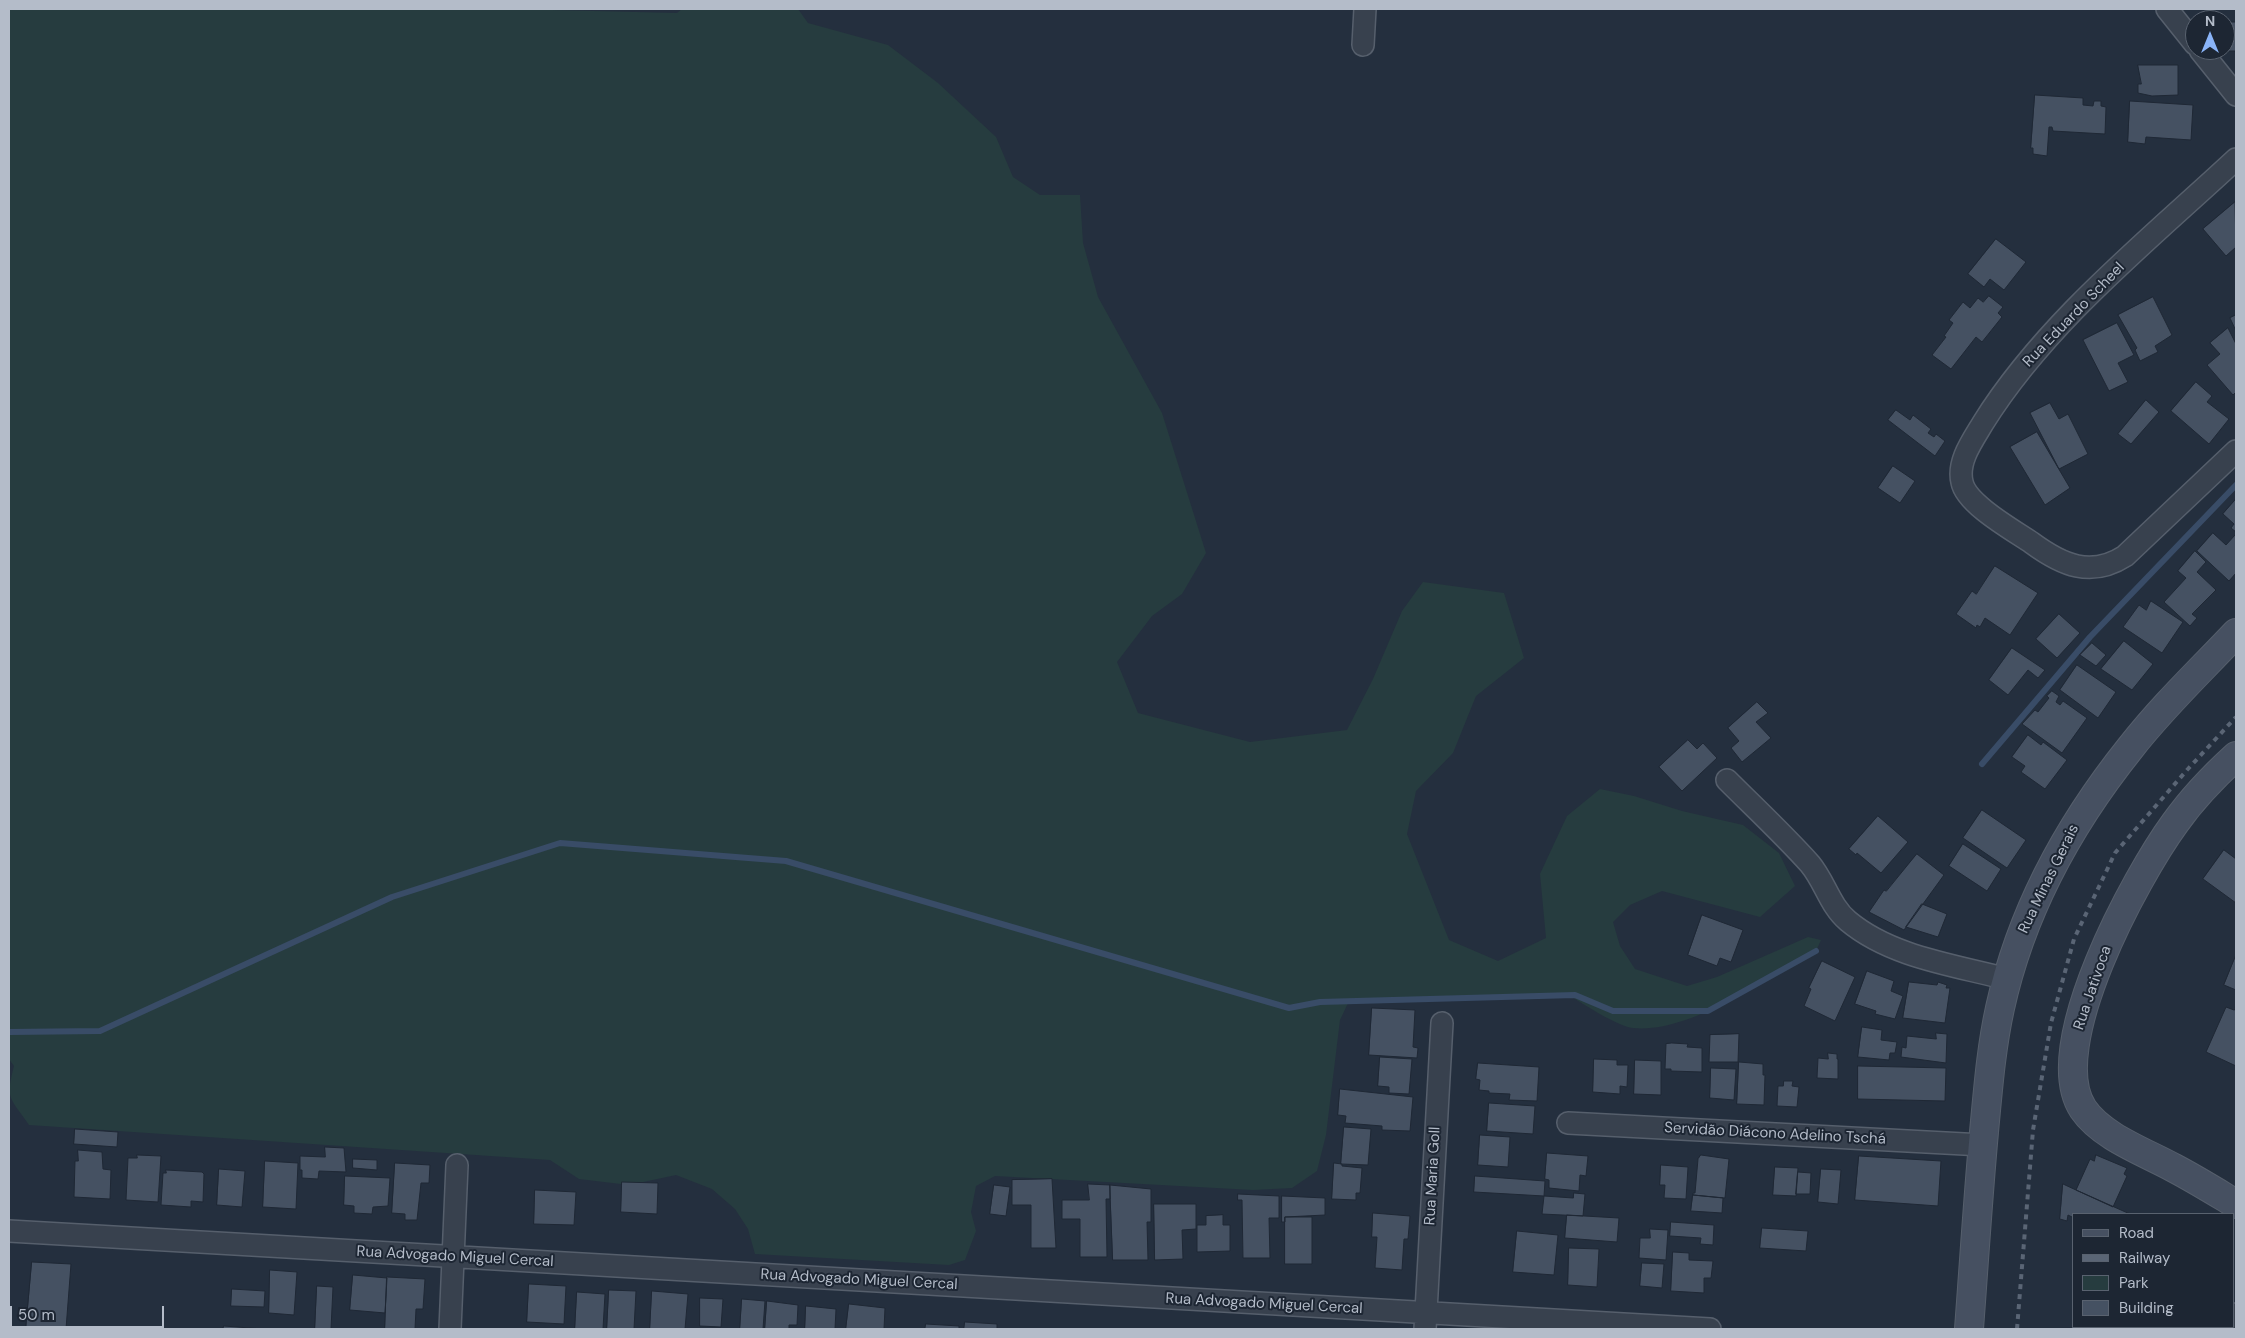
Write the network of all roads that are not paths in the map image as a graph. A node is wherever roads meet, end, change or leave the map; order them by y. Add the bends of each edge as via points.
1 (1365, 9) edge
2 (2167, 9) edge
3 (2185, 32) edge
4 (1363, 45) dead end
5 (2208, 60) edge
6 (2236, 95) edge
7 (2236, 159) edge
8 (2236, 451) edge
9 (2236, 632) edge
10 (2236, 756) edge
11 (1727, 780) dead end
12 (2007, 979) junction
13 (1442, 1023) dead end
14 (1568, 1123) dead end
15 (1983, 1145) junction
16 (457, 1165) dead end
17 (2236, 1204) edge
18 (9, 1232) edge
19 (453, 1257) junction
20 (1426, 1321) edge
21 (450, 1329) edge
22 (1710, 1329) edge
23 (1969, 1329) edge

1 - 4 street
2 - 3 street
5 - 6 street
7 - 8 street, Rua Eduardo Scheel via 2044,342 1998,399 1970,446 1961,468 1962,483 1970,499 2055,559 2093,568 2111,565 2125,556
9 - 12 main road, Rua Minas Gerais via 2132,745 2082,814 2030,912
10 - 17 main road, Rua Jativoca via 2176,822 2133,888 2097,966 2085,1002 2076,1039 2074,1070 2076,1094 2082,1108 2094,1121
11 - 12 street via 1811,865 1835,907 1848,921 1891,947
12 - 15 main road, Rua Minas Gerais via 1989,1071
13 - 20 street, Rua Maria Goll
14 - 15 street, Servidão Diácono Adelino Tschá
15 - 23 main road, Rua Minas Gerais
16 - 19 street
18 - 19 street, Rua Advogado Miguel Cercal
19 - 20 street, Rua Advogado Miguel Cercal
19 - 21 street
20 - 22 street, Rua Advogado Miguel Cercal

